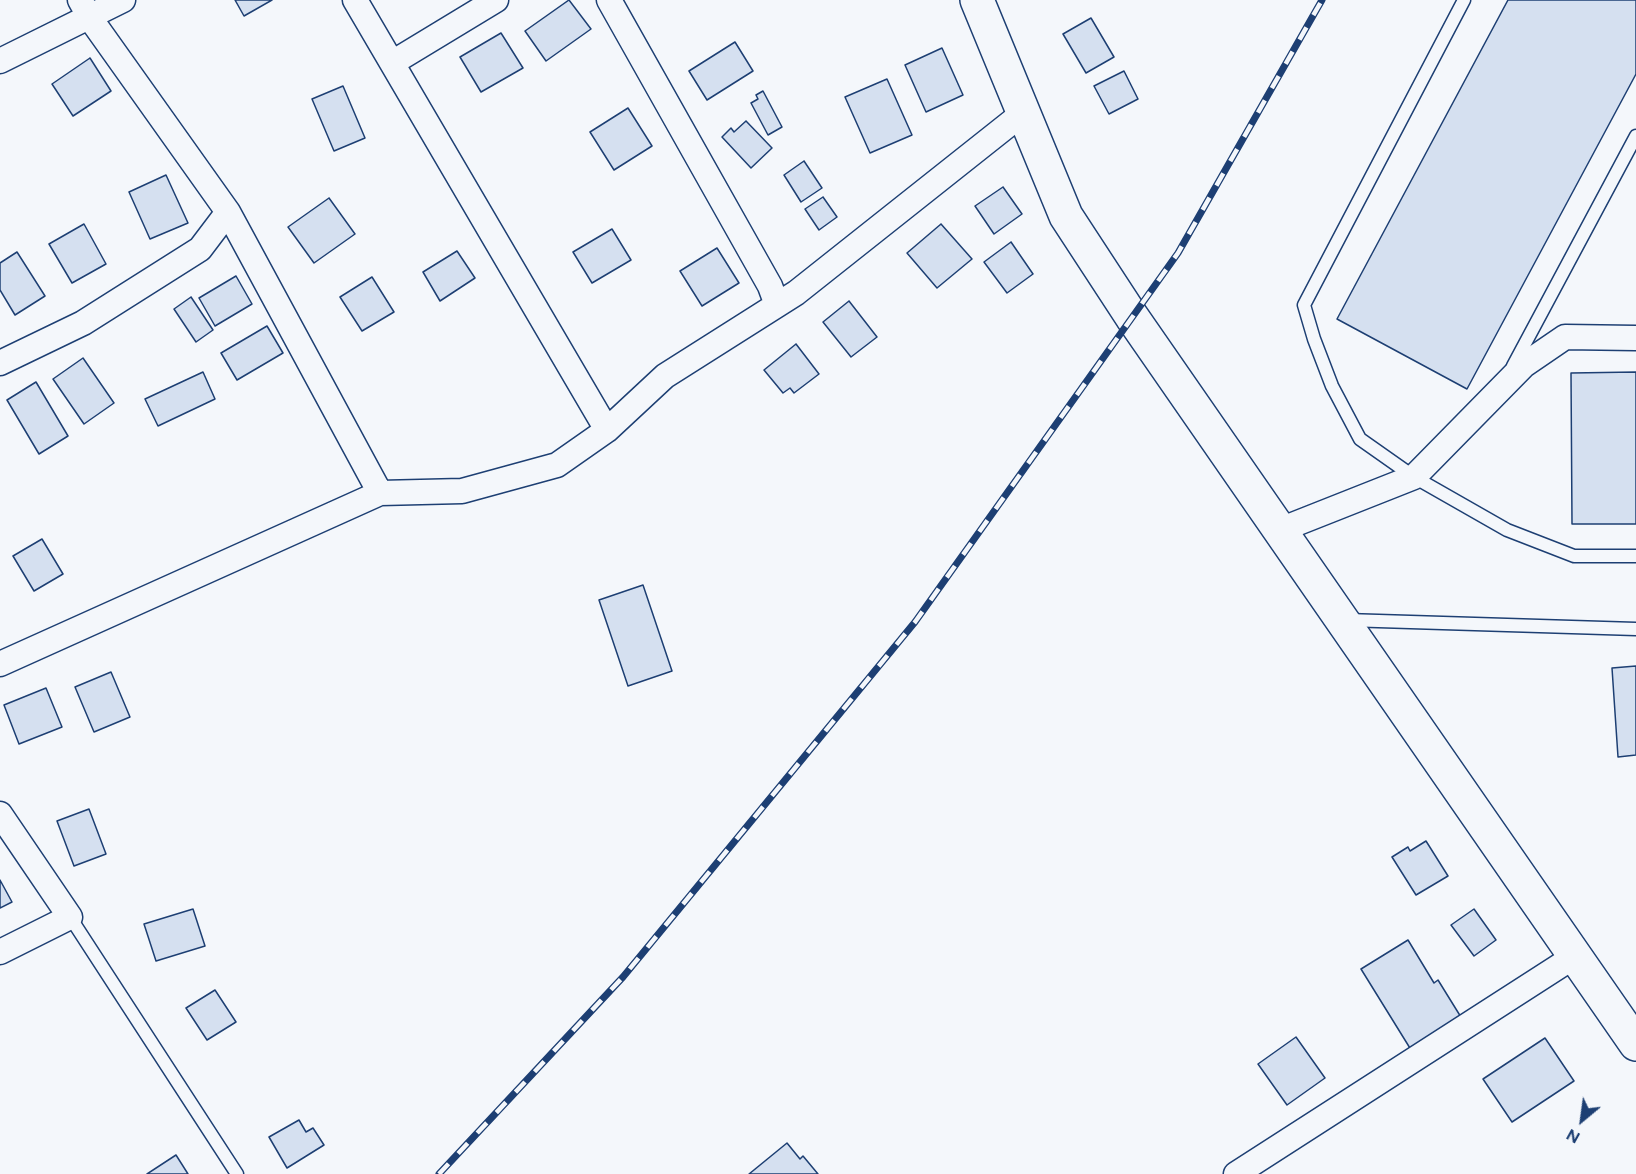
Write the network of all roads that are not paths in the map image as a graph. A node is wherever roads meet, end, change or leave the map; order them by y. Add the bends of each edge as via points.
1 (123, 0) edge
2 (355, 0) edge
3 (496, 0) edge
4 (609, 0) edge
5 (977, 0) edge
6 (1464, 0) edge
7 (85, 9) edge
8 (0, 61) edge
9 (392, 63) junction
10 (1023, 113) junction
11 (1636, 136) edge
12 (228, 212) junction
13 (777, 305) junction
14 (1636, 338) edge
15 (0, 363) edge
16 (1502, 387) junction
17 (607, 430) junction
18 (1414, 477) junction
19 (381, 493) junction
20 (1280, 530) junction
21 (1636, 556) edge
22 (1343, 620) junction
23 (1636, 629) edge
24 (0, 664) edge
25 (0, 814) edge
26 (70, 917) junction
27 (0, 952) edge
28 (1575, 956) junction
29 (1636, 1044) edge
30 (1262, 1167) edge
31 (237, 1174) edge
32 (1236, 1174) edge

1 - 7 street
2 - 9 street
3 - 9 street
4 - 13 street via 770,286
5 - 10 street
6 - 18 lane via 1304,305 1332,386 1360,439
7 - 8 street
7 - 12 street
9 - 17 street
10 - 13 street
10 - 20 street via 1066,216
11 - 16 lane
12 - 15 street via 200,249 83,323
12 - 19 street
13 - 17 street via 665,376
14 - 16 street via 1565,337 1524,365
16 - 18 street
17 - 19 street via 557,465 462,491
18 - 20 street
18 - 21 lane via 1507,530 1574,556
19 - 24 street
20 - 22 street
22 - 23 lane
22 - 28 street
25 - 26 street
26 - 27 street
26 - 31 lane
28 - 29 street
28 - 30 street
30 - 32 street

